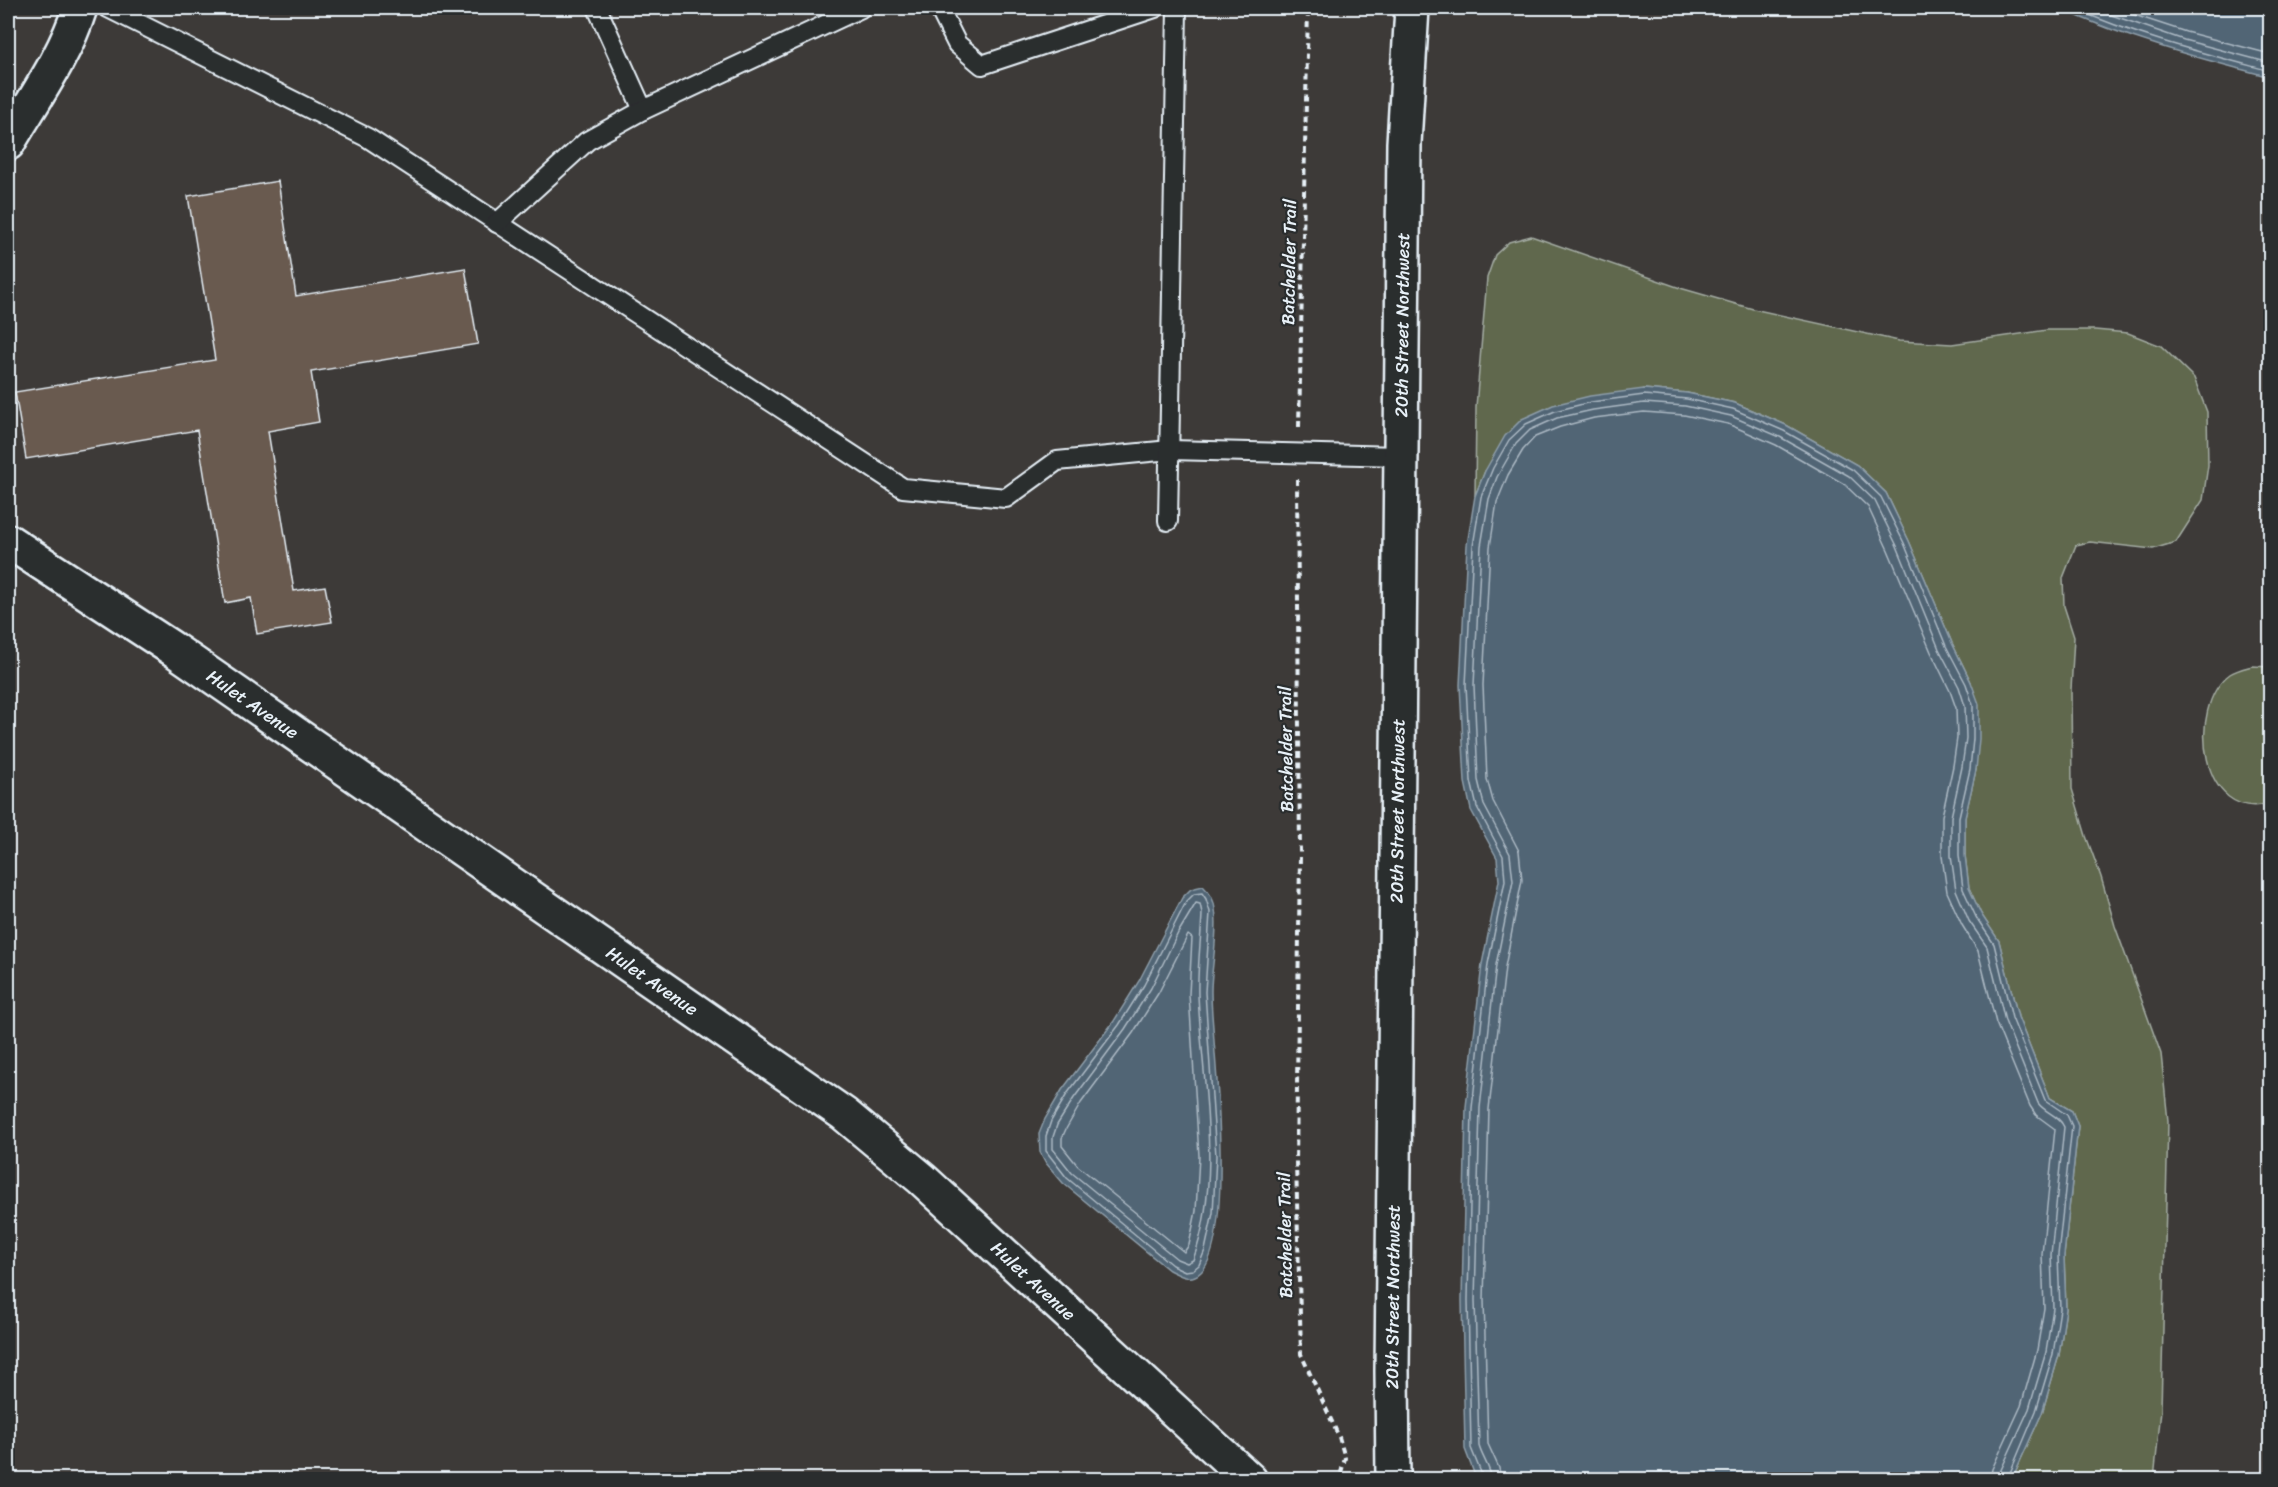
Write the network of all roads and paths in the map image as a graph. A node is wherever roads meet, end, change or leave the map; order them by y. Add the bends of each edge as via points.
1 (80, 8) edge
2 (108, 8) edge
3 (597, 8) edge
4 (861, 8) edge
5 (939, 8) edge
6 (1155, 8) edge
7 (1177, 8) edge
8 (1308, 8) edge
9 (1398, 8) edge
10 (1412, 8) edge
11 (643, 110) junction
12 (8, 143) edge
13 (1404, 143) junction
14 (497, 223) junction
15 (1170, 450) junction
16 (1298, 453) junction
17 (1400, 456) junction
18 (1168, 521) dead end
19 (8, 541) edge
20 (1250, 1479) edge
21 (1339, 1479) edge
22 (1393, 1479) edge

1 - 12 main road via 58,59
2 - 14 lane via 368,138
3 - 11 lane
4 - 11 lane
5 - 6 lane via 957,44 982,65
7 - 15 lane
8 - 16 path, Batchelder Trail
9 - 13 main road, 20th Street Northwest
10 - 13 main road, 20th Street Northwest
11 - 14 lane via 587,141
13 - 17 main road, 20th Street Northwest
14 - 15 lane via 903,488 1006,498 1057,461
15 - 16 lane
15 - 18 lane
16 - 17 lane
16 - 21 path, Batchelder Trail via 1300,855 1296,1162 1301,1354 1345,1458
17 - 22 main road, 20th Street Northwest
19 - 20 main road, Hulet Avenue via 173,649 844,1114 922,1179

